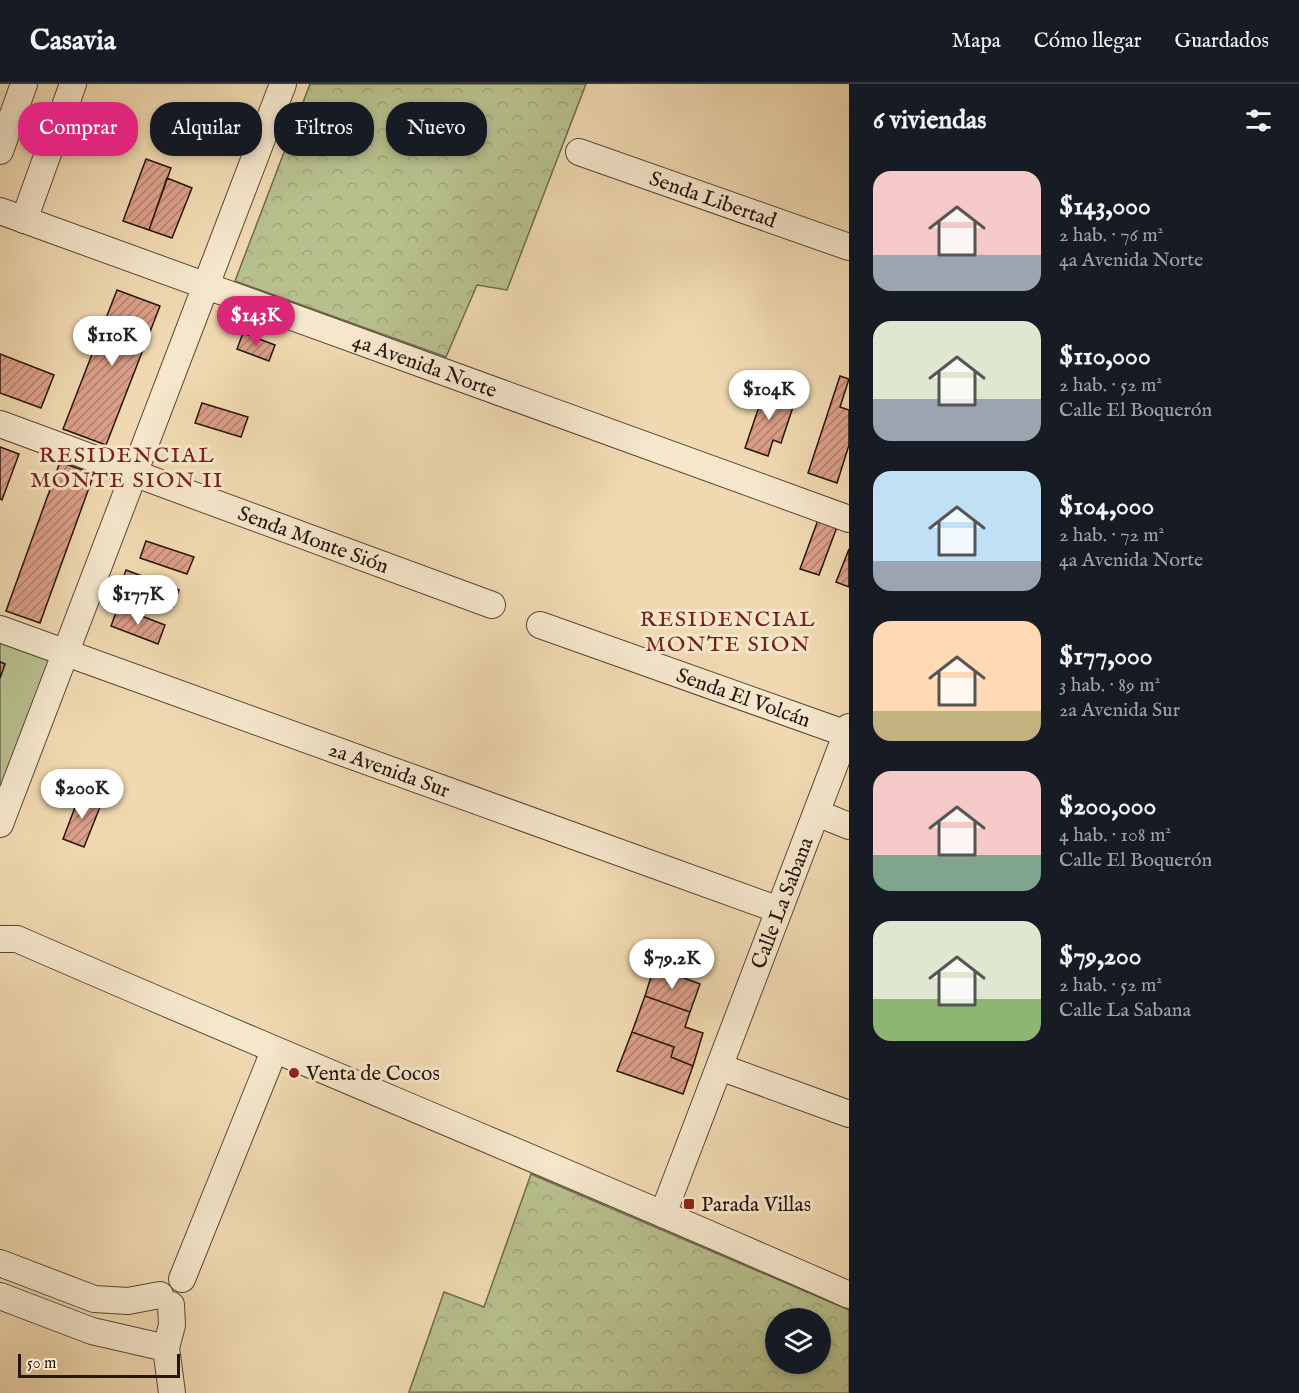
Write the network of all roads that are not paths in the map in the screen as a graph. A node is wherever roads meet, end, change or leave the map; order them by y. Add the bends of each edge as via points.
1 (24, 84) edge
2 (73, 84) edge
3 (283, 84) edge
4 (0, 151) edge
5 (579, 152) dead end
6 (0, 211) edge
7 (24, 220) junction
8 (849, 247) edge
9 (206, 286) junction
10 (0, 424) edge
11 (135, 474) junction
12 (849, 519) edge
13 (492, 605) dead end
14 (540, 624) dead end
15 (0, 629) edge
16 (66, 653) junction
17 (848, 730) edge
18 (817, 813) junction
19 (0, 824) edge
20 (849, 826) edge
21 (779, 910) junction
22 (0, 939) edge
23 (274, 1052) junction
24 (720, 1067) junction
25 (849, 1114) edge
26 (663, 1214) junction
27 (0, 1263) edge
28 (849, 1295) edge
29 (0, 1296) edge
30 (165, 1300) junction
31 (166, 1348) junction
32 (172, 1393) edge

1 - 4 street
2 - 7 street
3 - 9 street
5 - 8 street, Senda Libertad
6 - 7 street, 4a Avenida Norte
7 - 9 street, 4a Avenida Norte
9 - 11 street
9 - 12 street, 4a Avenida Norte
10 - 11 street, Senda Monte Sión
11 - 13 street, Senda Monte Sión
11 - 16 street
14 - 17 street, Senda El Volcán
15 - 16 street, 2a Avenida Sur
16 - 19 street
16 - 21 street, 2a Avenida Sur
17 - 18 street, Calle La Sabana
18 - 20 street
18 - 21 street, Calle La Sabana
21 - 24 street, Calle La Sabana
22 - 23 street via 18,939
23 - 26 street
23 - 30 street via 182,1279 186,1285 185,1299 178,1304
24 - 25 street
24 - 26 street, Calle La Sabana
26 - 28 street
27 - 30 street via 94,1299
29 - 31 street via 93,1331
30 - 31 street via 172,1325
31 - 32 street

